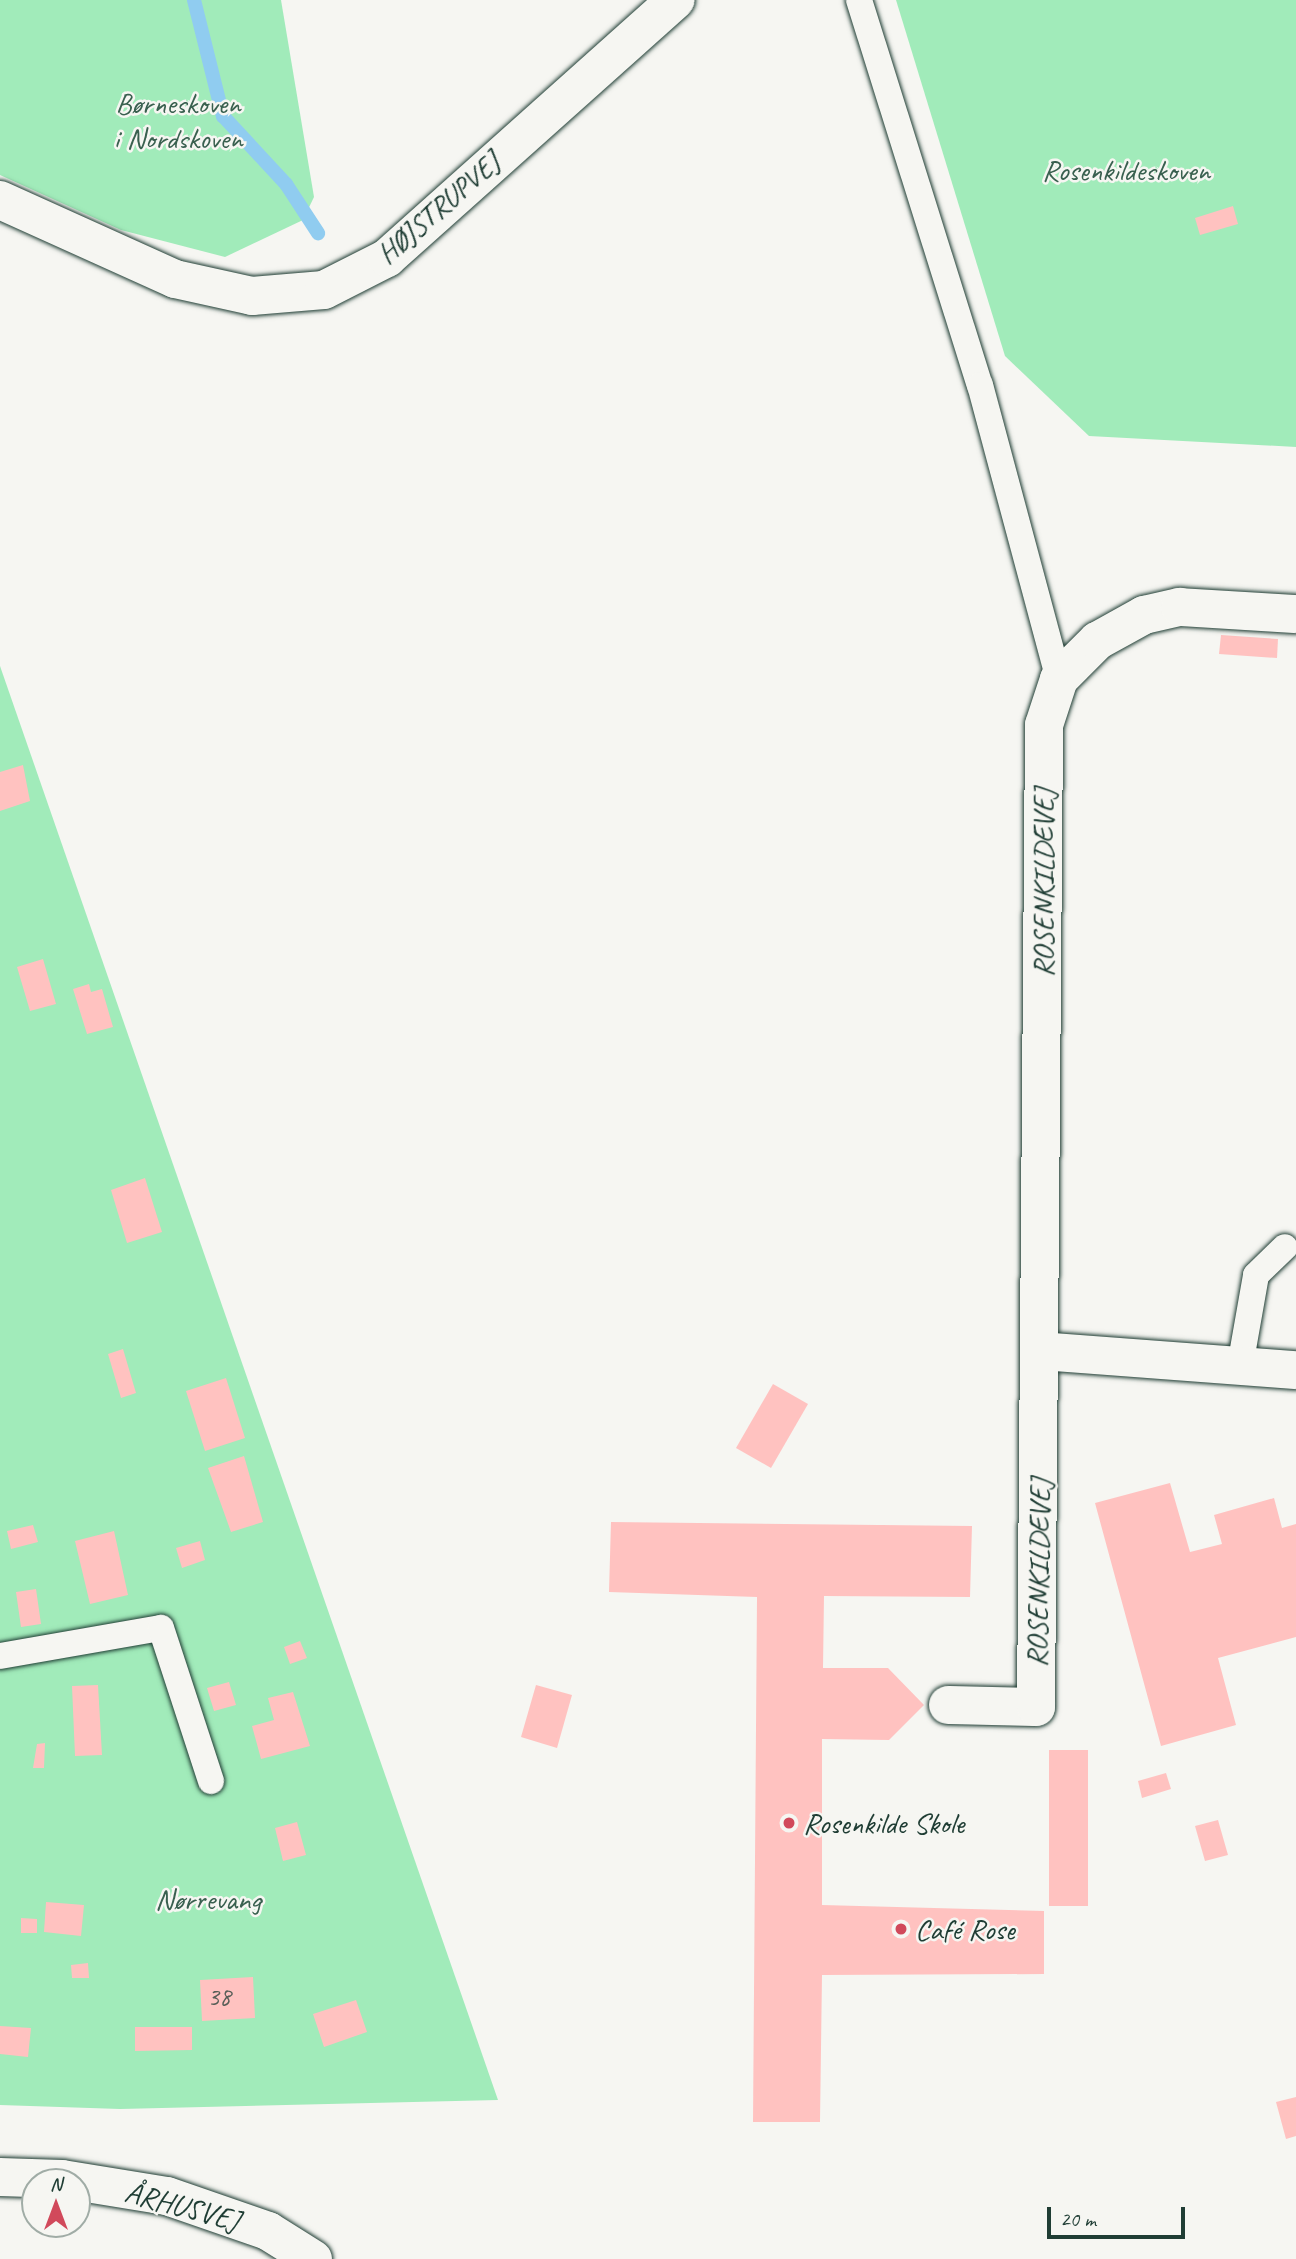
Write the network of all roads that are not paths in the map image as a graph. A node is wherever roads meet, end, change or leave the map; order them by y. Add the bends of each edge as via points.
1 (676, 0) edge
2 (859, 0) edge
3 (0, 200) edge
4 (1296, 614) edge
5 (1059, 679) junction
6 (1285, 1247) dead end
7 (1041, 1351) junction
8 (1240, 1366) junction
9 (1296, 1370) edge
10 (0, 1656) edge
11 (948, 1705) dead end
12 (211, 1781) dead end
13 (0, 2177) edge
14 (313, 2259) edge

1 - 3 street, HØJSTRUPVEJ via 387,258 324,289 252,296 175,279
2 - 5 lane via 980,385
4 - 5 street, ROSENKILDEVEJ via 1180,607 1144,615 1097,641
5 - 7 street, ROSENKILDEVEJ via 1044,725
6 - 8 lane via 1256,1275
7 - 8 street
7 - 11 street, ROSENKILDEVEJ via 1036,1707
8 - 9 street
10 - 12 lane via 161,1628
13 - 14 street, ÅRHUSVEJ via 62,2179 167,2196 268,2231

